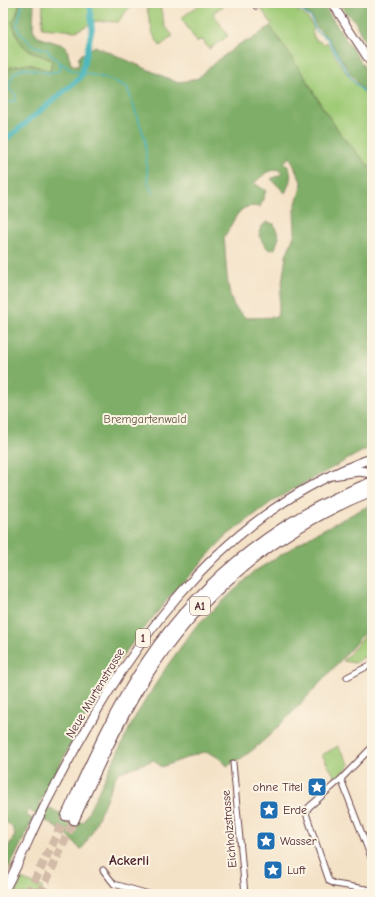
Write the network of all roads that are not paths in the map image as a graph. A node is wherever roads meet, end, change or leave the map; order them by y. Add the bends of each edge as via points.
1 (332, 3) edge
2 (372, 65) edge
3 (372, 452) edge
4 (372, 458) edge
5 (347, 467) junction
6 (372, 473) edge
7 (332, 475) junction
8 (372, 482) edge
9 (372, 491) edge
10 (372, 664) edge
11 (347, 678) dead end
12 (372, 747) edge
13 (233, 763) dead end
14 (341, 779) junction
15 (372, 860) edge
16 (103, 870) dead end
17 (372, 890) edge
18 (3, 893) edge
19 (149, 894) edge
20 (246, 894) edge

1 - 2 main road
3 - 5 main road, Neue Murtenstrasse / 1
4 - 5 main road, Neue Murtenstrasse / 1
5 - 7 main road, Neue Murtenstrasse / 1
6 - 7 highway via 359,471
7 - 18 main road, Neue Murtenstrasse / 1 via 278,506 236,538 200,572 157,620 98,707 41,812
8 - 9 highway, A1 via 327,502 283,526 237,560 195,600 159,642 128,690 101,741 70,818 136,694 166,647 197,610 232,576 274,542 324,512
10 - 11 street
12 - 14 street
13 - 20 street, Eichholzstrasse
14 - 15 street
14 - 17 street via 309,807 306,813 329,881
16 - 19 street via 114,884

